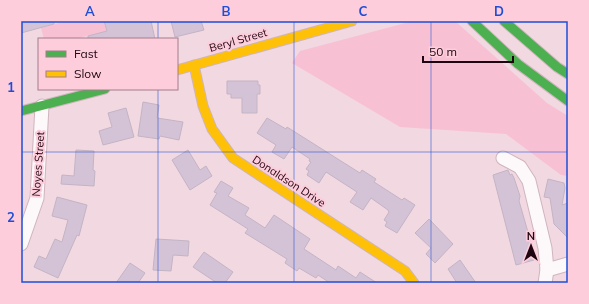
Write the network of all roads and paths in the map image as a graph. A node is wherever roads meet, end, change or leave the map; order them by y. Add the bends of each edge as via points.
1 (352, 21) edge
2 (472, 21) edge
3 (504, 21) edge
4 (194, 65) junction
5 (178, 70) edge
6 (568, 74) edge
7 (101, 90) edge
8 (568, 101) edge
9 (42, 106) junction
10 (21, 111) edge
11 (503, 158) dead end
12 (21, 244) edge
13 (568, 264) edge
14 (547, 270) junction
15 (414, 283) edge
16 (545, 283) edge

1 - 4 main road, Beryl Street
2 - 8 main road via 498,47
3 - 6 main road via 556,67
4 - 5 main road, Beryl Street
4 - 15 main road, Donaldson Drive via 203,106 212,129 233,158 405,271
7 - 9 main road
9 - 10 main road
9 - 12 street, Noyes Street via 37,198
11 - 14 street via 520,167 529,181 545,248
13 - 14 street
14 - 16 street

